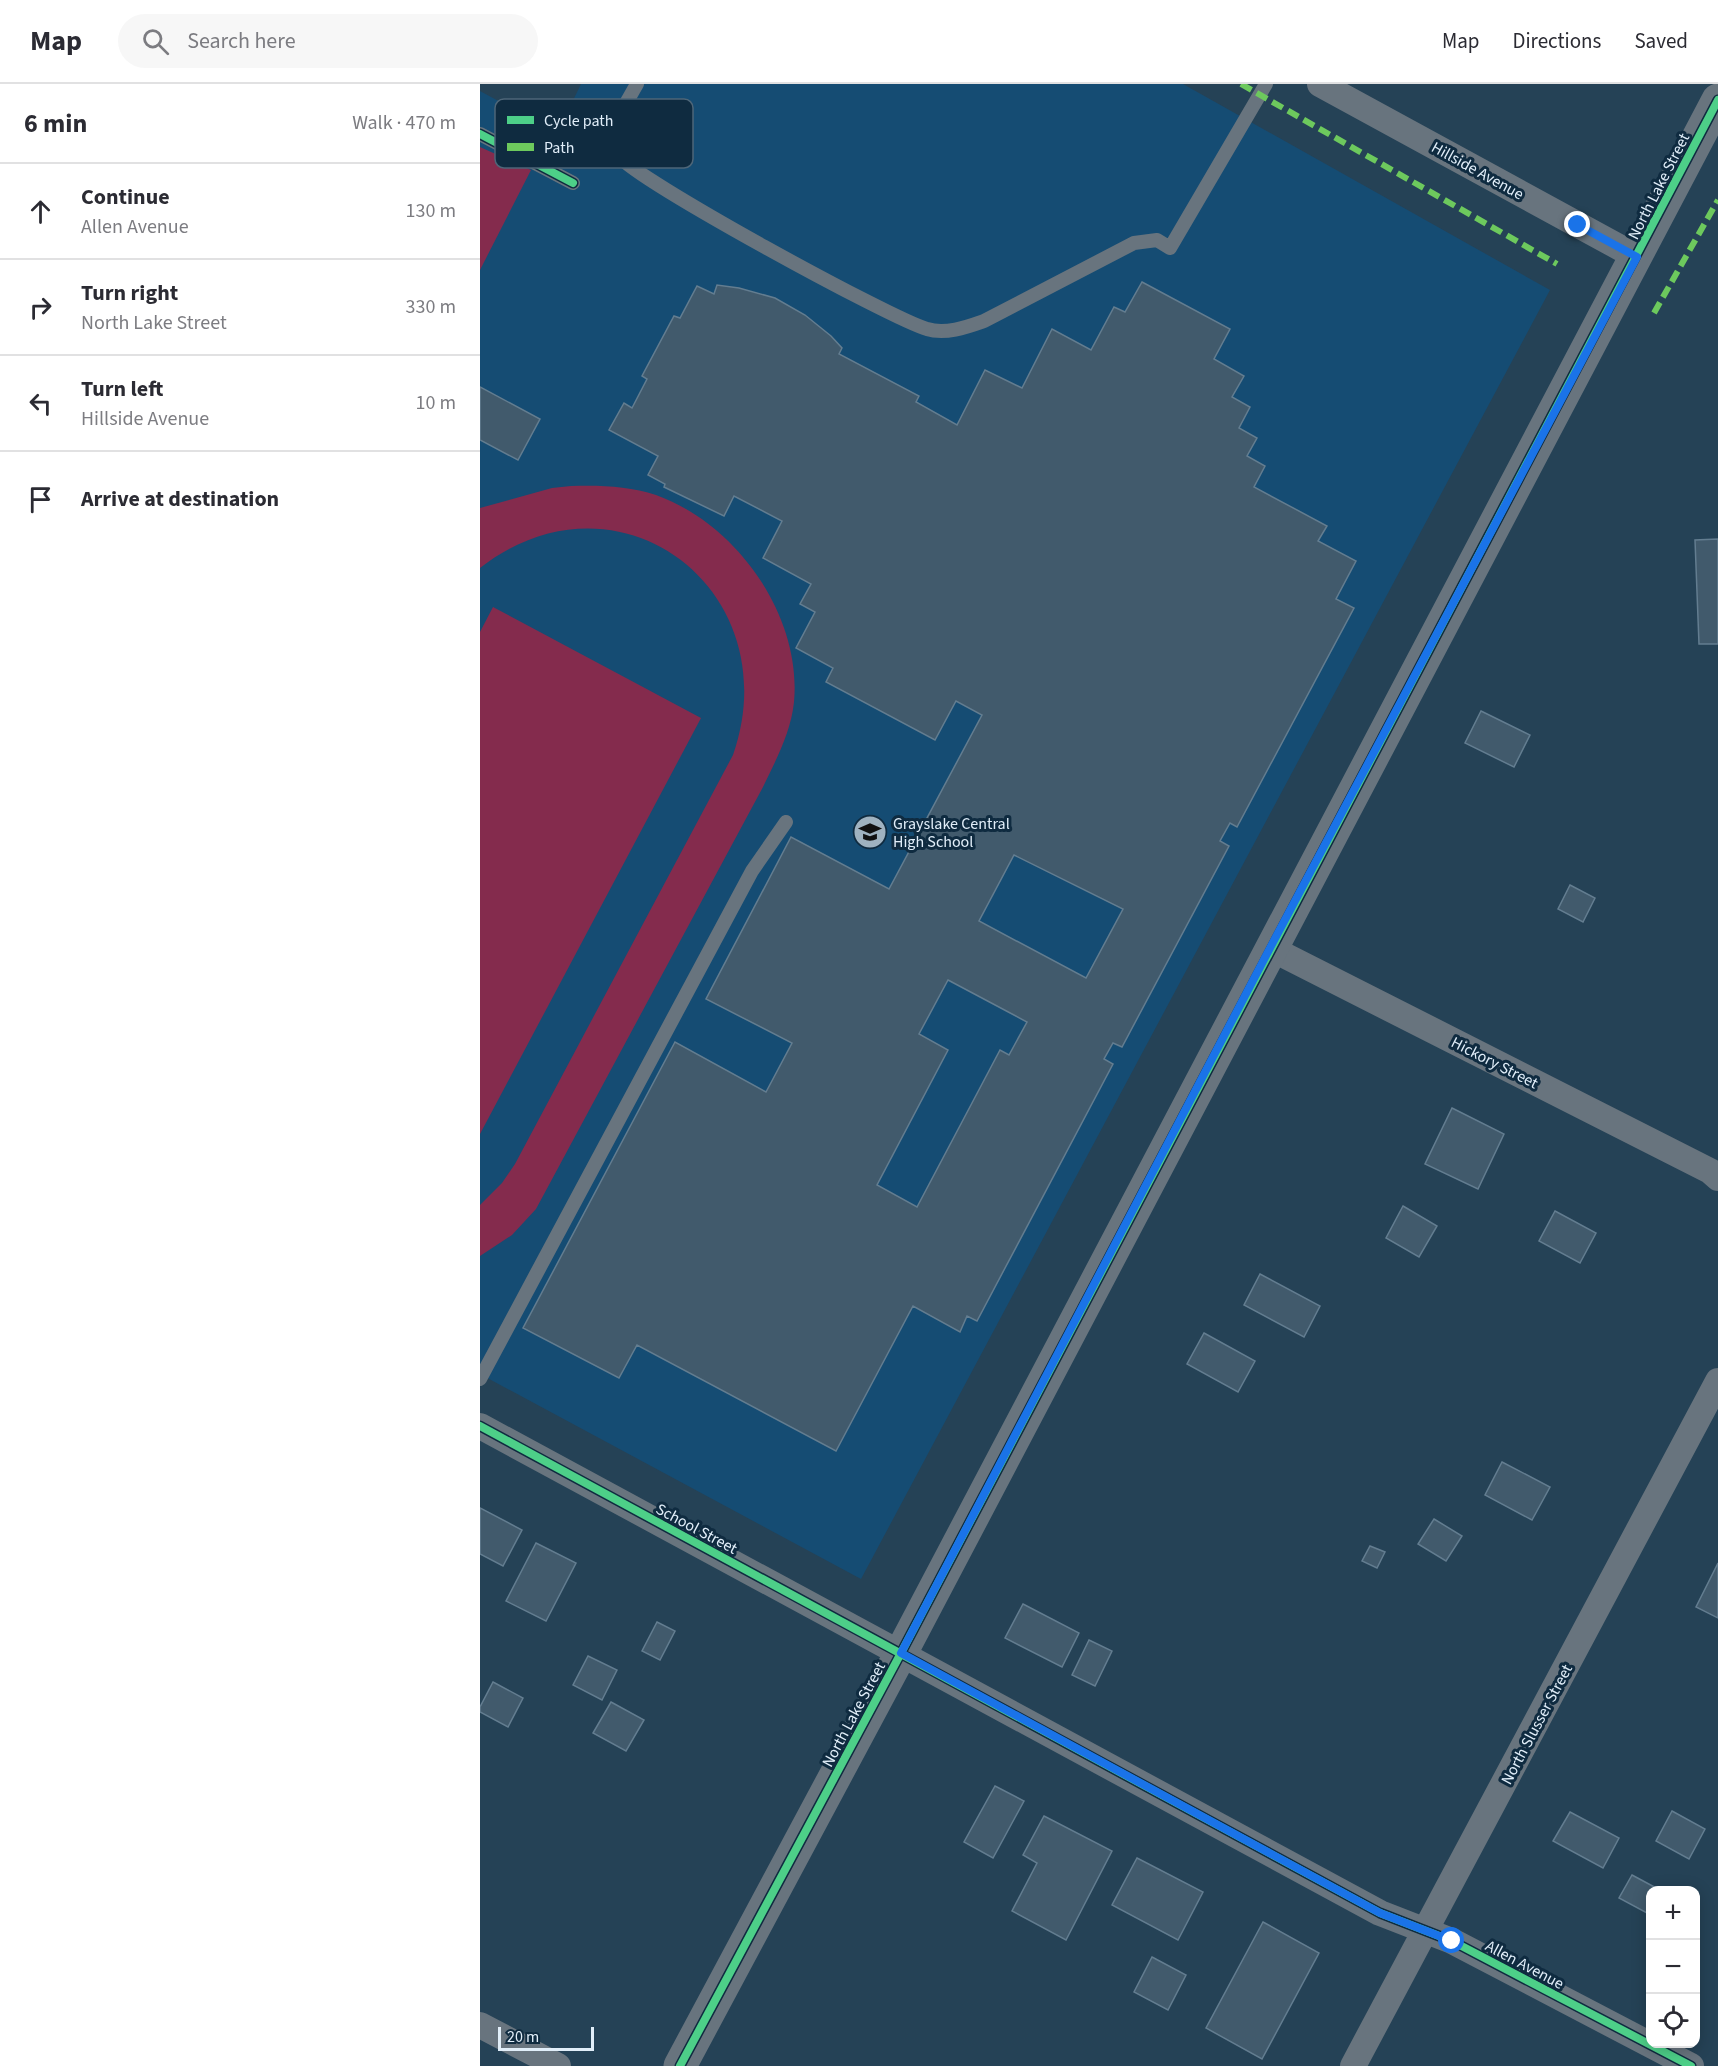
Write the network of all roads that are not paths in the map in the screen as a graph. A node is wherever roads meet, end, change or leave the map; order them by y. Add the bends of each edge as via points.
1 (637, 84) edge
2 (1266, 84) edge
3 (1320, 84) edge
4 (629, 99) edge
5 (1718, 100) edge
6 (480, 134) edge
7 (495, 142) edge
8 (545, 168) edge
9 (631, 168) edge
10 (573, 183) dead end
11 (1637, 257) junction
12 (786, 822) dead end
13 (1270, 948) junction
14 (1718, 1179) edge
15 (480, 1379) edge
16 (1718, 1381) edge
17 (480, 1426) edge
18 (901, 1653) junction
19 (1425, 1931) junction
20 (480, 2025) edge
21 (558, 2066) edge
22 (680, 2066) edge
23 (1353, 2066) edge
24 (1691, 2066) edge

1 - 4 lane
2 - 9 lane via 1170,248 1157,240 1134,243 961,330 929,330 905,321 667,192
3 - 11 street, Hillside Avenue
5 - 11 street, North Lake Street
6 - 7 lane
8 - 10 lane
11 - 13 street, North Lake Street
12 - 15 lane via 752,871
13 - 14 street, Hickory Street via 1710,1171
13 - 18 street, North Lake Street
16 - 19 street, North Slusser Street
17 - 18 street, School Street
18 - 19 street, Allen Avenue via 1380,1913
18 - 22 street, North Lake Street
19 - 23 street, North Slusser Street
19 - 24 street, Allen Avenue via 1452,1941
20 - 21 street

